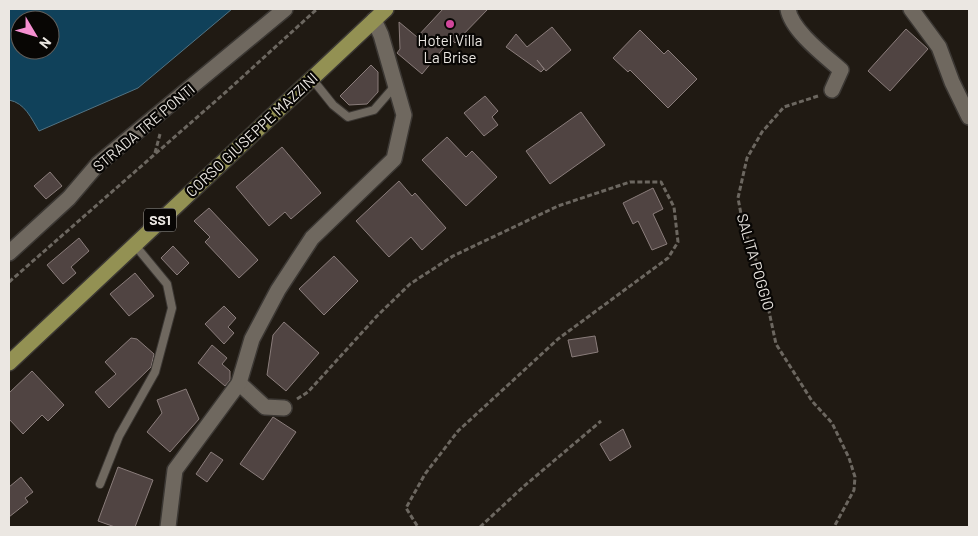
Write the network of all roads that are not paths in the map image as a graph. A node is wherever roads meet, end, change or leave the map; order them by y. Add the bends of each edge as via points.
1 (285, 9) edge
2 (386, 9) edge
3 (788, 9) edge
4 (911, 9) edge
5 (374, 20) junction
6 (313, 80) junction
7 (394, 87) junction
8 (832, 90) road end
9 (969, 117) edge
10 (134, 244) junction
11 (9, 253) edge
12 (9, 363) edge
13 (239, 384) junction
14 (284, 408) road end
15 (100, 484) dead end
16 (168, 527) edge

1 - 11 street, STRADA TRE PONTI via 98,164 68,198
2 - 5 main road, CORSO GIUSEPPE MAZZINI / SS1
3 - 8 street via 789,18 841,70
4 - 9 street via 939,47
5 - 6 main road, CORSO GIUSEPPE MAZZINI / SS1
5 - 7 street
6 - 7 lane via 348,117 374,110
6 - 10 main road, CORSO GIUSEPPE MAZZINI / SS1
7 - 13 street via 404,115 394,159 312,238 278,290 252,339
10 - 12 main road, CORSO GIUSEPPE MAZZINI / SS1
10 - 15 lane via 167,284 172,308 155,372 119,436
13 - 14 street via 265,407
13 - 16 street via 175,470

